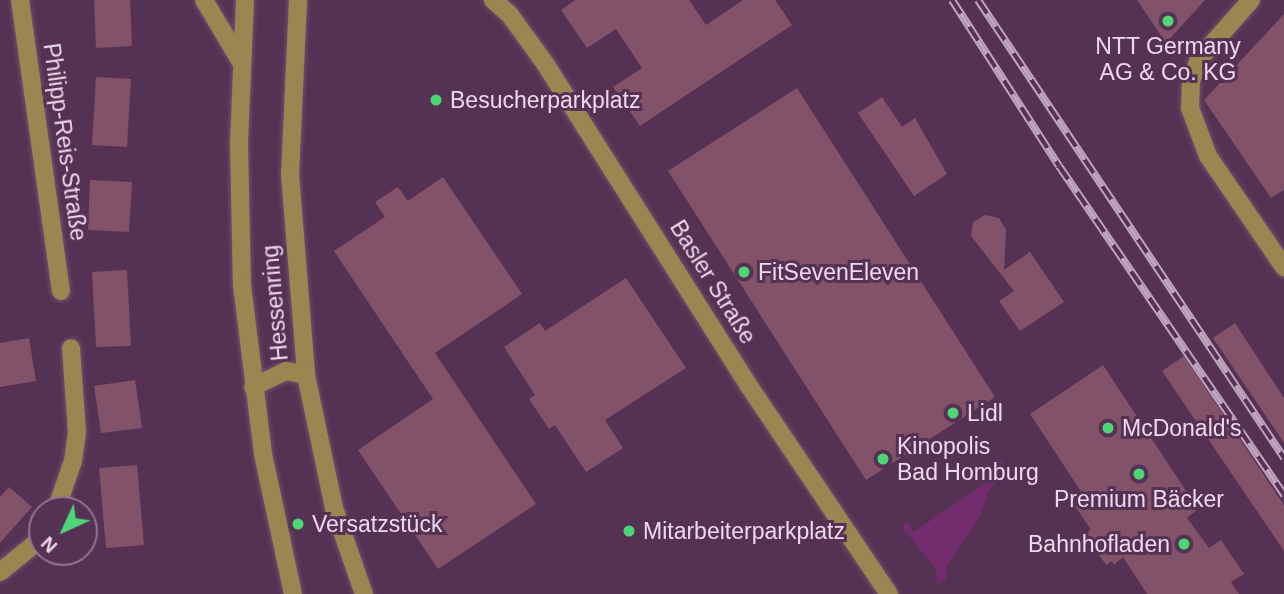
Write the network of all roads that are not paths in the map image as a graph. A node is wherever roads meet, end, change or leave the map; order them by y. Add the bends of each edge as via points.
1 (20, 0) edge
2 (204, 0) edge
3 (245, 0) edge
4 (298, 0) edge
5 (493, 0) edge
6 (1251, 0) edge
7 (241, 62) junction
8 (1284, 267) edge
9 (61, 291) dead end
10 (71, 348) dead end
11 (306, 375) junction
12 (253, 387) junction
13 (61, 496) edge
14 (28, 549) edge
15 (0, 572) edge
16 (293, 594) edge
17 (364, 594) edge
18 (889, 594) edge

1 - 9 street, Philipp-Reis-Straße
2 - 7 street
3 - 7 street, Hessenring
4 - 11 street, Hessenring via 290,174
5 - 18 street, Basler Straße via 540,55 749,386
6 - 8 street via 1199,59 1191,81 1190,108 1208,156
7 - 12 street, Hessenring via 239,224
10 - 13 street via 77,432 74,461
11 - 12 street via 286,371
11 - 17 street, Hessenring via 334,508
12 - 16 street, Hessenring
14 - 15 street

